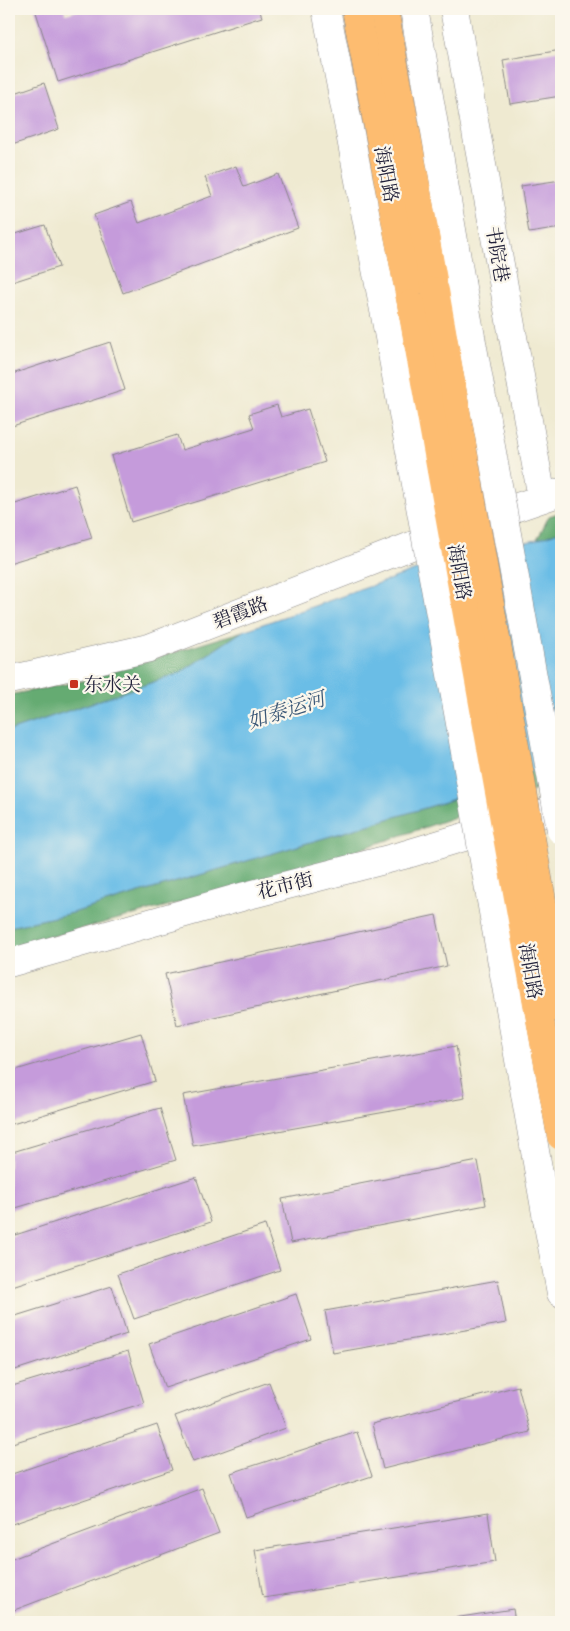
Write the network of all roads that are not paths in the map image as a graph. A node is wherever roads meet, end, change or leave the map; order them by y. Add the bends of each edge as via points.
1 (326, 9) edge
2 (356, 9) edge
3 (384, 9) edge
4 (414, 9) edge
5 (454, 9) edge
6 (552, 495) edge
7 (9, 680) edge
8 (561, 808) edge
9 (561, 830) edge
10 (9, 963) edge
11 (561, 1009) edge
12 (561, 1136) edge
13 (561, 1293) edge

1 - 13 street, bridge via 461,727
2 - 12 main road, 海阳路, bridge
3 - 11 main road, 海阳路, bridge
4 - 9 street, bridge
5 - 6 street, 书院巷
6 - 7 street, 碧霞路 via 465,525 149,648
8 - 10 street, 花市街 via 404,855

